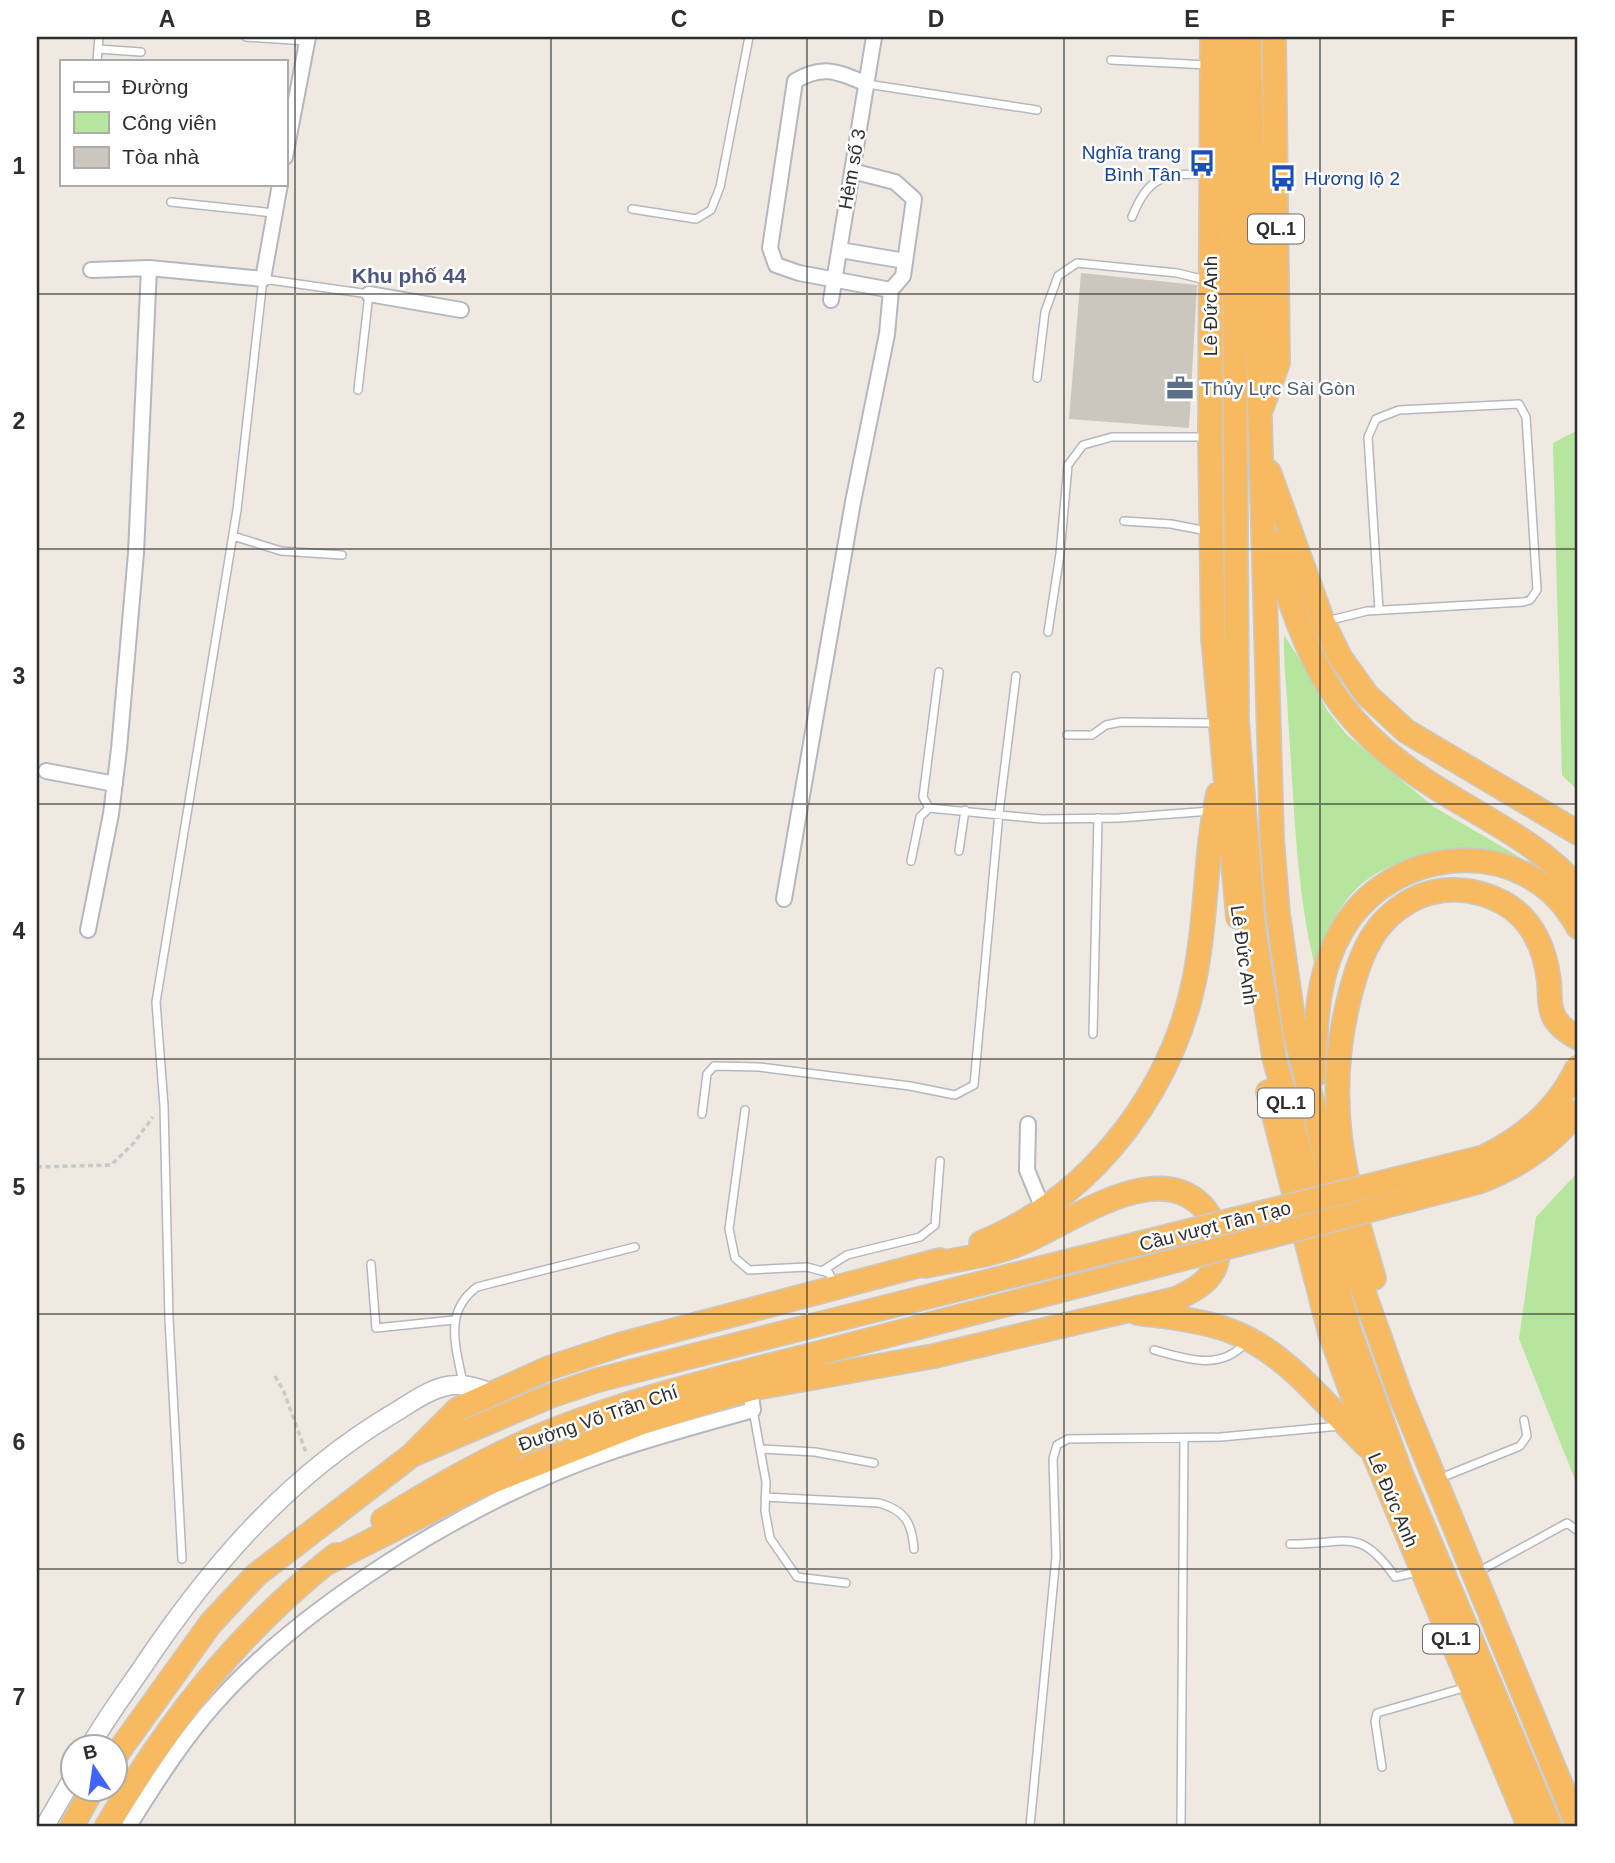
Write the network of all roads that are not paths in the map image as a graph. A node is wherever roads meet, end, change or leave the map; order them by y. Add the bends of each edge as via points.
1 (99, 37) edge
2 (246, 37) edge
3 (749, 37) edge
4 (874, 37) edge
5 (1212, 37) edge
6 (1230, 37) edge
7 (1249, 37) edge
8 (1273, 37) edge
9 (307, 39) edge
10 (98, 50) junction
11 (141, 52) dead end
12 (97, 60) edge
13 (1111, 60) dead end
14 (1212, 66) junction
15 (867, 84) junction
16 (1037, 110) dead end
17 (287, 146) edge
18 (852, 171) junction
19 (1211, 174) junction
20 (280, 186) edge
21 (171, 202) dead end
22 (632, 209) dead end
23 (274, 213) junction
24 (1132, 217) dead end
25 (840, 250) junction
26 (905, 261) junction
27 (149, 268) junction
28 (91, 270) dead end
29 (263, 279) junction
30 (834, 280) junction
31 (1210, 281) junction
32 (891, 290) junction
33 (369, 294) junction
34 (831, 300) dead end
35 (461, 310) dead end
36 (1037, 377) dead end
37 (358, 390) dead end
38 (1259, 428) junction
39 (1210, 437) junction
40 (1264, 512) junction
41 (1124, 521) dead end
42 (1212, 532) junction
43 (233, 536) junction
44 (342, 555) dead end
45 (1379, 610) junction
46 (1323, 622) junction
47 (1301, 630) junction
48 (1048, 632) dead end
49 (939, 672) dead end
50 (1016, 676) dead end
51 (1217, 680) junction
52 (1237, 695) junction
53 (1229, 723) junction
54 (1067, 735) dead end
55 (46, 771) dead end
56 (115, 784) junction
57 (929, 808) junction
58 (965, 810) junction
59 (1228, 810) junction
60 (999, 813) junction
61 (1098, 818) junction
62 (1578, 833) edge
63 (959, 851) dead end
64 (911, 861) dead end
65 (1408, 871) junction
66 (1578, 888) edge
67 (784, 899) dead end
68 (1578, 927) edge
69 (88, 930) dead end
70 (1358, 965) junction
71 (1093, 1034) dead end
72 (1578, 1038) edge
73 (1578, 1066) edge
74 (1311, 1102) junction
75 (744, 1111) dead end
76 (1578, 1111) edge
77 (702, 1114) dead end
78 (1028, 1124) dead end
79 (940, 1161) dead end
80 (1043, 1209) junction
81 (635, 1247) dead end
82 (371, 1264) dead end
83 (925, 1266) junction
84 (829, 1280) junction
85 (1128, 1311) junction
86 (454, 1320) junction
87 (815, 1325) joint
88 (1248, 1339) junction
89 (1154, 1350) dead end
90 (463, 1383) junction
91 (490, 1393) junction
92 (1408, 1395) junction
93 (752, 1400) junction
94 (1524, 1420) dead end
95 (1346, 1425) junction
96 (1184, 1438) junction
97 (761, 1449) junction
98 (1373, 1452) junction
99 (412, 1455) junction
100 (874, 1463) dead end
101 (1448, 1475) junction
102 (765, 1497) junction
103 (1578, 1531) edge
104 (1290, 1544) dead end
105 (914, 1549) dead end
106 (182, 1559) dead end
107 (323, 1564) junction
108 (1487, 1567) junction
109 (1422, 1571) junction
110 (846, 1583) dead end
111 (1471, 1686) junction
112 (98, 1734) edge
113 (130, 1736) edge
114 (1382, 1767) dead end
115 (1578, 1787) edge
116 (60, 1800) edge
117 (84, 1804) edge
118 (45, 1826) edge
119 (72, 1826) edge
120 (107, 1826) edge
121 (129, 1826) edge
122 (1030, 1826) edge
123 (1181, 1826) edge
124 (1529, 1826) edge
125 (1550, 1826) edge
126 (1578, 1826) edge

1 - 10 lane
2 - 9 lane
3 - 22 lane via 720,187 711,210 696,219
4 - 15 street, Hẻm số 3
5 - 14 highway, Lê Đức Anh / QL.1
6 - 52 highway, Lê Đức Anh / QL.1
7 - 38 highway, Lê Đức Anh / QL.1
8 - 38 highway, Lê Đức Anh / QL.1 via 1278,363
9 - 17 street
10 - 11 lane
10 - 12 lane
13 - 14 lane
14 - 19 highway, Lê Đức Anh / QL.1
15 - 16 lane
15 - 18 street, Hẻm số 3
15 - 30 street via 838,71 812,71 795,81 786,130 770,248 776,265
18 - 25 street, Hẻm số 3
18 - 26 street via 895,182 914,199
19 - 24 lane via 1156,179 1141,194
19 - 31 highway, Lê Đức Anh / QL.1
20 - 23 street
21 - 23 lane
23 - 29 street
25 - 26 street
25 - 30 street, Hẻm số 3
26 - 32 street via 903,276
27 - 28 street
27 - 29 street
27 - 56 street via 136,553
29 - 33 lane
29 - 43 lane
30 - 32 street
30 - 34 street, Hẻm số 3
31 - 36 lane via 1177,273 1077,263 1058,276 1053,288 1045,312
31 - 39 highway, Lê Đức Anh / QL.1
32 - 67 street via 887,334
33 - 35 street
33 - 37 lane
38 - 40 highway, Lê Đức Anh / QL.1
38 - 46 highway, Lê Đức Anh / QL.1
39 - 42 highway, Lê Đức Anh / QL.1
39 - 48 lane via 1112,437 1083,445 1068,465
40 - 47 highway
40 - 74 highway, Lê Đức Anh / QL.1 via 1272,839 1286,971
41 - 42 lane
42 - 51 highway, Lê Đức Anh / QL.1
43 - 44 lane via 281,551
43 - 106 lane via 156,1002
45 - 45 lane via 1522,602 1537,590 1526,417 1519,404 1399,410 1376,419 1368,437
45 - 46 lane
46 - 47 lane
46 - 62 highway, Lê Đức Anh / QL.1 via 1351,674 1393,721 1452,761
47 - 66 highway via 1328,688 1369,738 1419,777 1530,846
49 - 57 lane via 923,797
50 - 60 lane
51 - 52 highway
51 - 53 highway, Lê Đức Anh / QL.1
52 - 53 highway, Lê Đức Anh / QL.1
53 - 54 lane via 1121,722 1092,735
53 - 59 highway, Lê Đức Anh / QL.1
53 - 59 highway via 1224,770
55 - 56 street
56 - 69 street
57 - 58 lane
57 - 64 lane via 920,817
58 - 60 lane
58 - 63 lane
59 - 61 lane
59 - 80 highway via 1198,961 1174,1049 1112,1148
59 - 98 highway, Lê Đức Anh / QL.1 via 1230,859 1258,1052 1329,1333
59 - 125 highway, Lê Đức Anh / QL.1 via 1274,1057 1349,1331 1401,1474
60 - 61 lane via 1042,819
60 - 77 lane via 974,1085 955,1095 759,1067 714,1066 707,1074
61 - 71 lane
65 - 68 highway via 1453,860 1504,867 1551,892
65 - 70 highway via 1367,921
65 - 74 highway via 1363,901 1332,951 1322,989
70 - 72 highway, Lê Đức Anh / QL.1 via 1375,931 1402,906 1432,892 1478,892 1506,904 1529,925 1542,949 1552,1012 1558,1023
70 - 92 highway, Lê Đức Anh / QL.1 via 1339,1049 1336,1116 1348,1184
73 - 87 highway, Cầu vượt Tân Tạo, bridge via 1561,1097 1534,1126 1501,1149 1464,1163
74 - 92 highway, Lê Đức Anh / QL.1 via 1349,1251
75 - 84 lane via 729,1230 736,1258 749,1270 807,1267
76 - 107 highway, Đường Võ Trần Chí, bridge via 1557,1136 1529,1158 1478,1182 617,1408 522,1443 428,1492
78 - 80 street via 1027,1170
79 - 84 lane via 935,1225 920,1237 847,1255
80 - 83 highway via 1002,1235
81 - 86 lane via 477,1287 462,1298
82 - 86 lane via 376,1328
83 - 84 highway
83 - 85 highway via 1017,1245 1138,1191 1169,1189 1190,1196 1212,1221 1214,1269 1198,1288 1177,1299
84 - 91 highway via 601,1351
85 - 88 highway via 1202,1324
85 - 93 highway
86 - 90 lane
87 - 99 highway, Đường Võ Trần Chí via 598,1380
88 - 89 lane via 1234,1355 1213,1360
88 - 95 highway via 1288,1366
90 - 91 street
90 - 112 street via 432,1390 348,1441 314,1468 227,1552
91 - 99 highway via 458,1409
92 - 101 highway, Lê Đức Anh / QL.1
92 - 126 highway, Lê Đức Anh / QL.1
93 - 97 lane
93 - 107 highway via 643,1422 521,1468
93 - 121 street via 547,1477 369,1575 258,1660 204,1717
94 - 101 lane via 1527,1436 1520,1446
95 - 96 lane
95 - 98 highway
96 - 122 lane via 1068,1438 1057,1445 1056,1556
96 - 123 lane
97 - 100 lane via 814,1452
97 - 102 lane
98 - 109 highway, Lê Đức Anh / QL.1
99 - 113 highway, Đường Võ Trần Chí via 256,1575 211,1623
101 - 108 highway, Lê Đức Anh / QL.1
102 - 105 lane via 895,1507 913,1528
102 - 110 lane via 770,1538 797,1577
103 - 108 lane via 1567,1523
104 - 109 lane via 1359,1540 1377,1552 1395,1577
107 - 120 highway, Đường Võ Trần Chí via 247,1633 190,1698
108 - 115 highway, Lê Đức Anh / QL.1
109 - 111 highway, Lê Đức Anh / QL.1
111 - 114 lane via 1377,1713
111 - 124 highway, Lê Đức Anh / QL.1
116 - 118 street
117 - 119 highway

